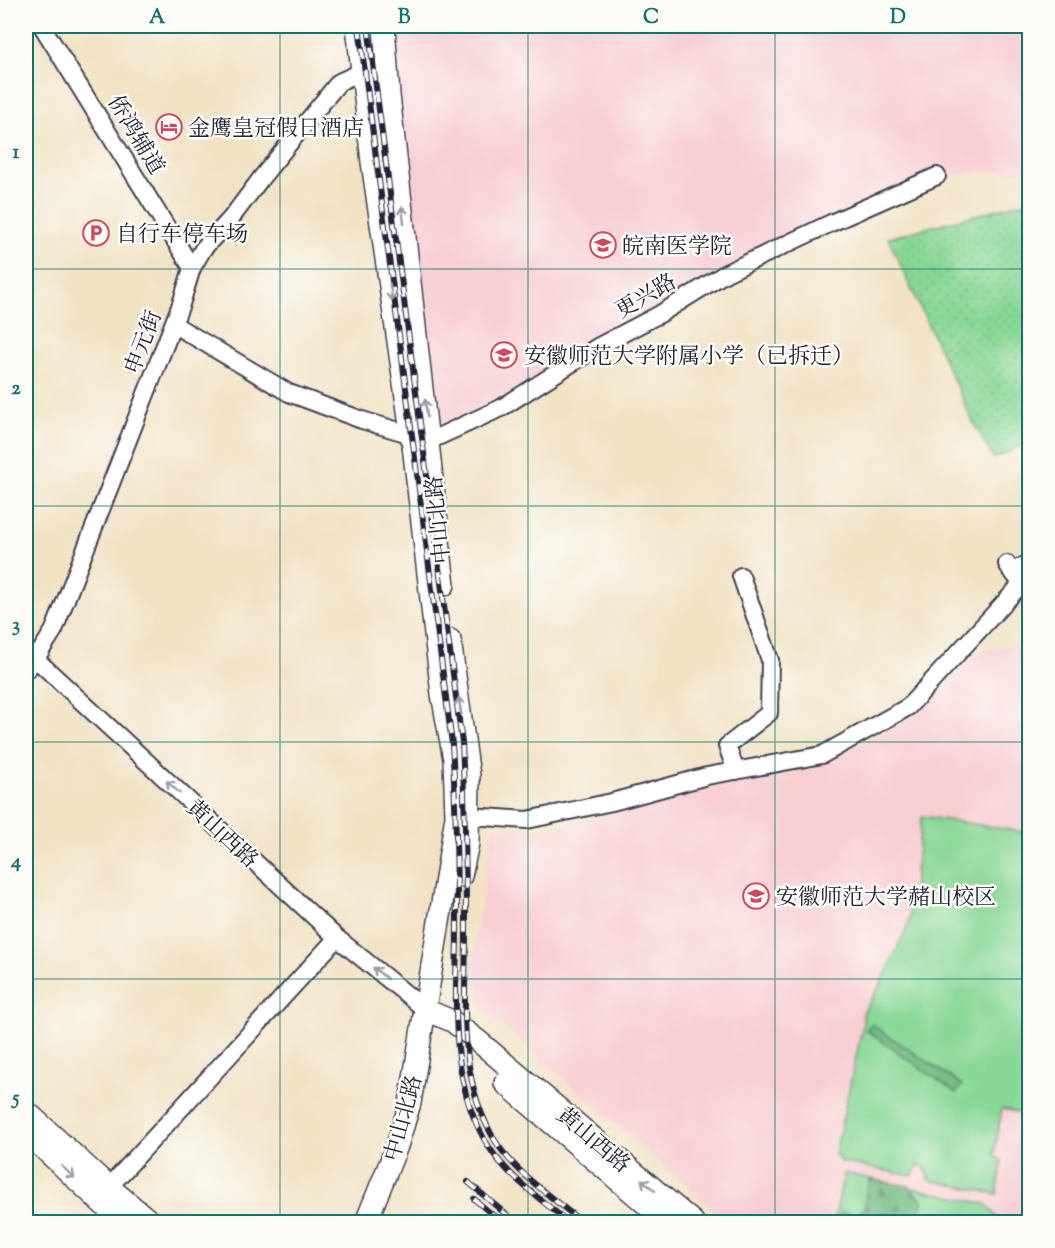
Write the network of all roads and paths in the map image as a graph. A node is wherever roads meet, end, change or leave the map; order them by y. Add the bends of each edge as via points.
1 (42, 26) edge
2 (357, 26) edge
3 (384, 26) edge
4 (361, 72) junction
5 (936, 176) dead end
6 (192, 268) junction
7 (173, 324) junction
8 (418, 440) junction
9 (1029, 563) edge
10 (741, 576) dead end
11 (29, 660) edge
12 (736, 771) junction
13 (470, 816) junction
14 (337, 938) junction
15 (433, 1015) junction
16 (26, 1111) edge
17 (26, 1132) edge
18 (109, 1187) junction
19 (122, 1222) edge
20 (151, 1222) edge
21 (366, 1222) edge
22 (379, 1222) edge
23 (667, 1222) edge
24 (693, 1222) edge

1 - 6 street, 侨鸿辅道
2 - 4 main road
8 -> 3 main road, 中山北路
4 - 6 street, 申元街 via 339,82
4 -> 8 main road via 384,248
5 - 8 street, 更兴路 via 726,273 501,408
6 - 7 street, 申元街
7 - 8 street via 289,393
7 - 11 street, 申元街 via 54,630
13 -> 8 main road, 中山北路 via 470,776
8 - 15 main road via 442,694 454,759 456,816
9 - 12 street via 1009,568 1023,586 908,707 822,755
10 - 12 street via 770,660 769,713 727,746
14 -> 11 street, 黄山西路
12 - 13 street via 527,820
13 - 15 main road, 中山北路
15 -> 14 street, 黄山西路
14 - 18 street
15 - 21 main road, 中山北路 via 397,1146
15 - 22 main road, 中山北路 via 416,1131
15 - 23 main road, 黄山西路
24 -> 15 main road, 黄山西路 via 477,1040 452,1021
16 - 18 main road
17 -> 19 main road
18 - 20 main road

